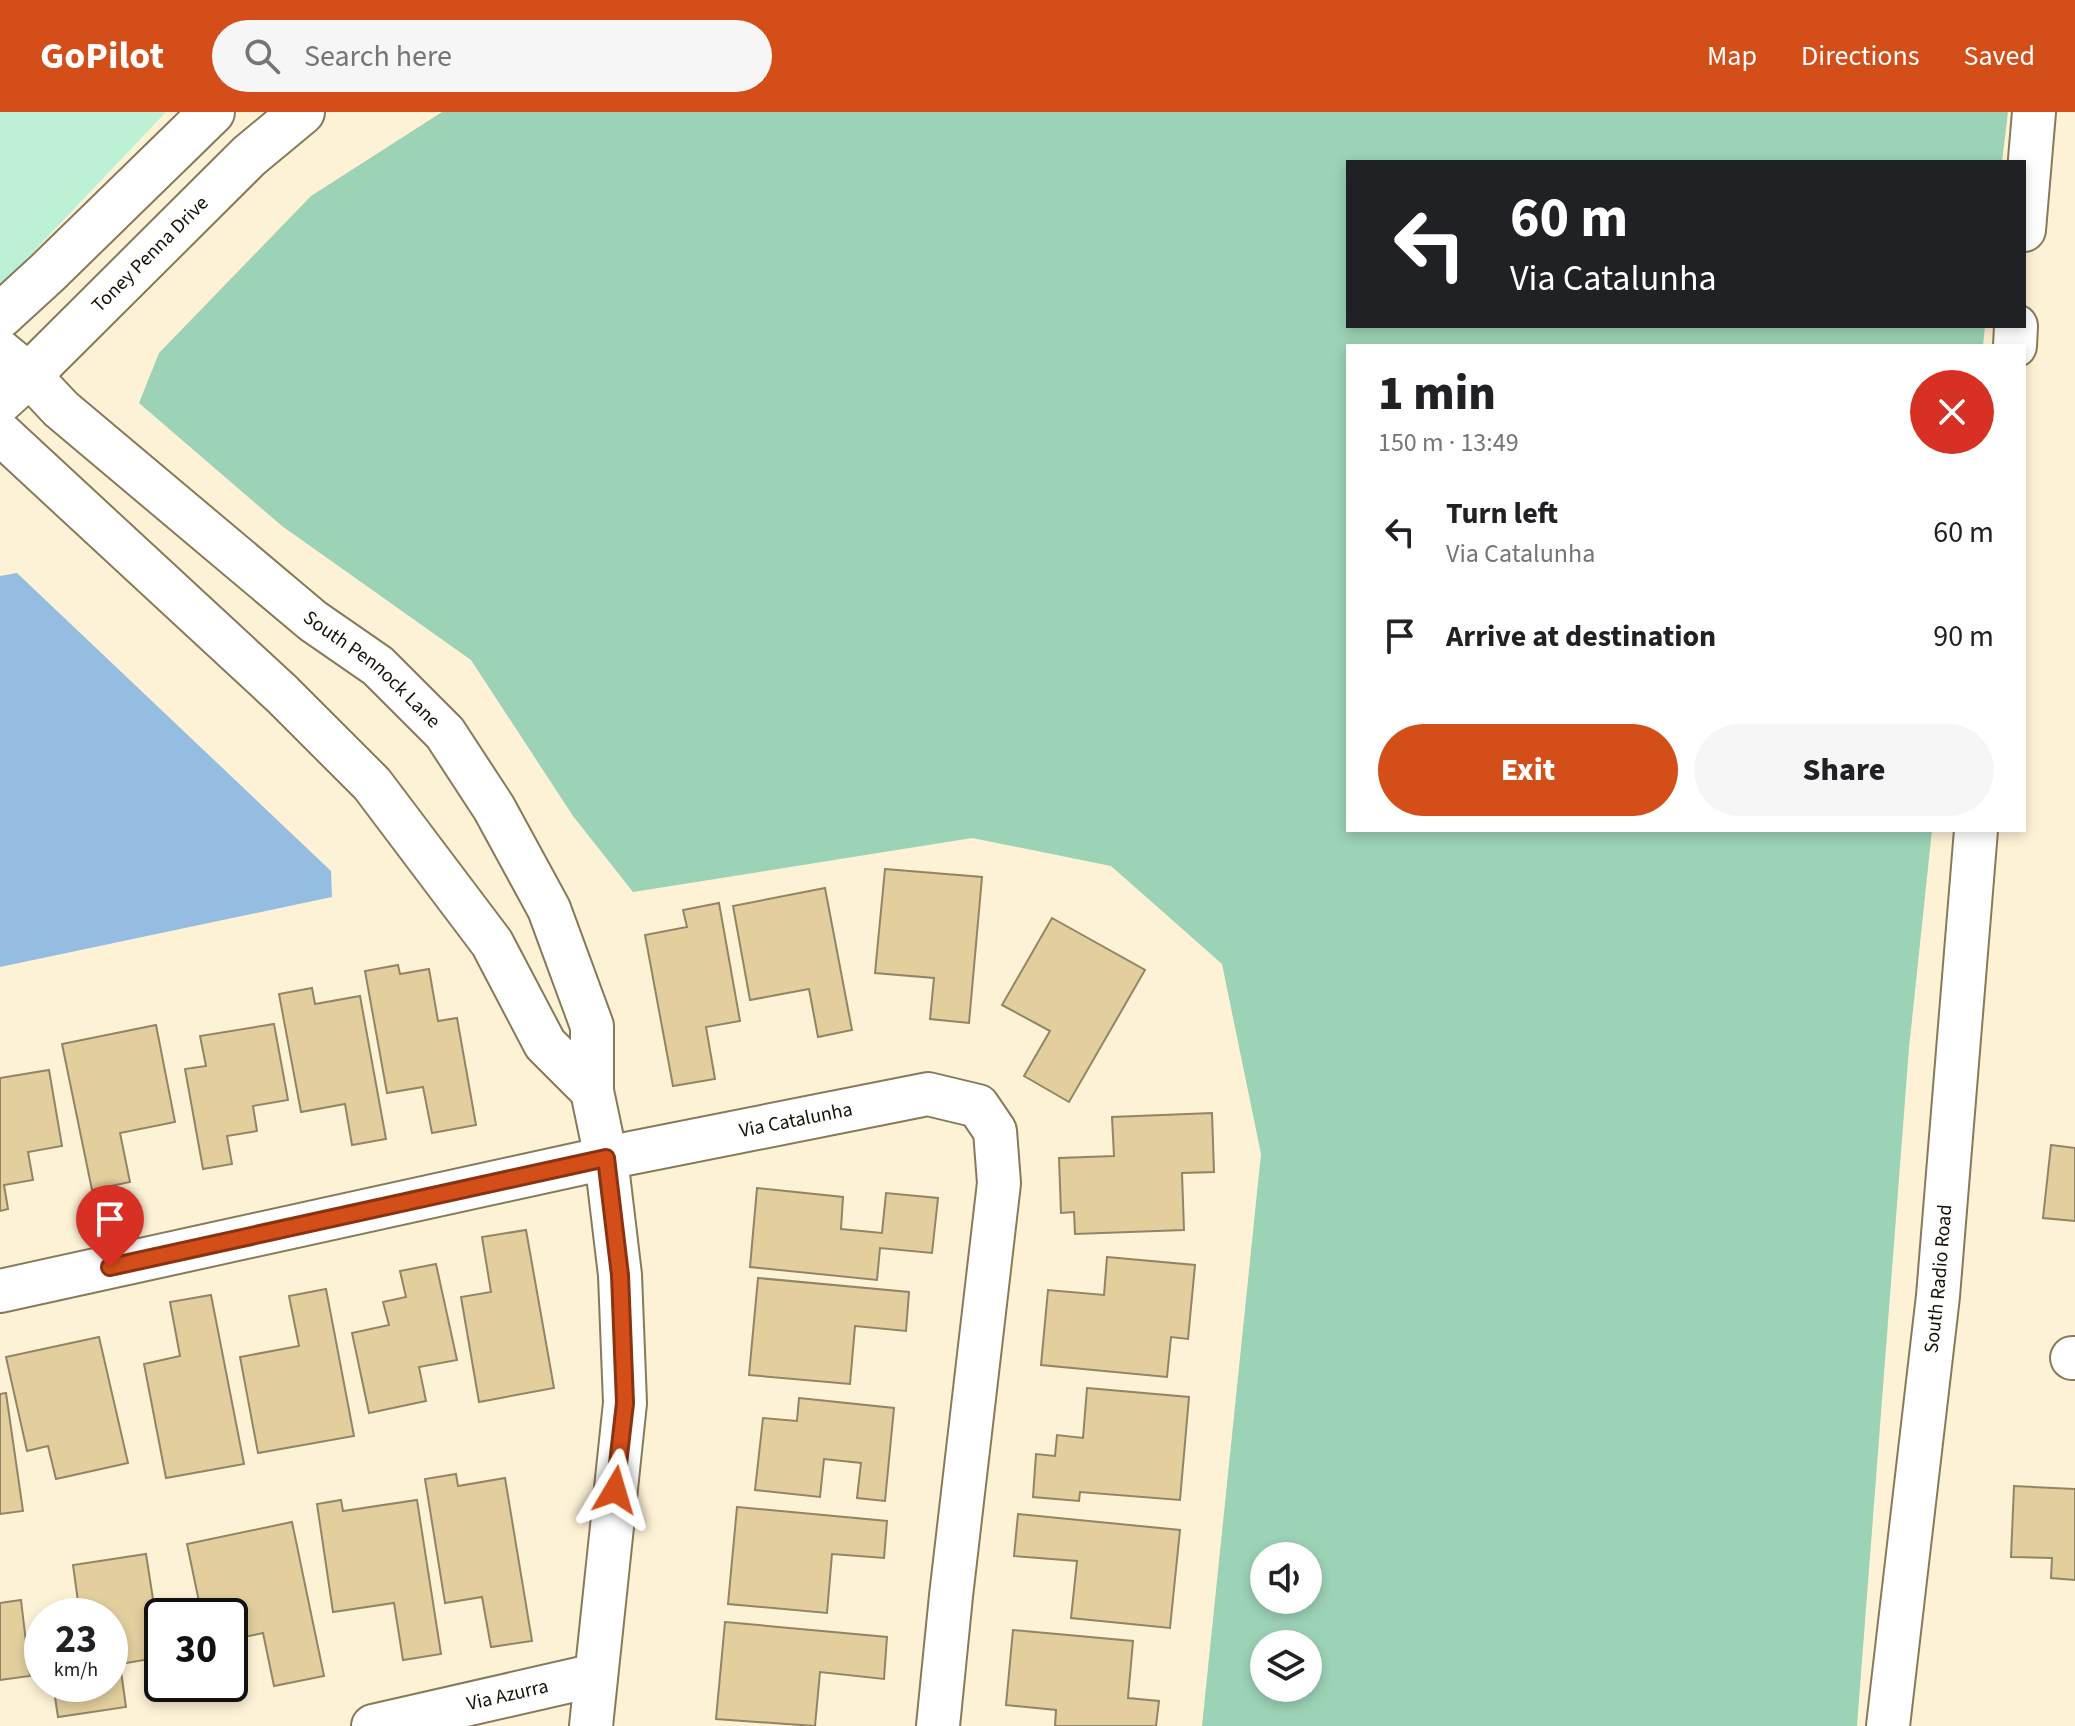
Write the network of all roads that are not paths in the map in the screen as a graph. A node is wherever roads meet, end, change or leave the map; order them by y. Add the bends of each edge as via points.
1 (212, 112) edge
2 (302, 112) edge
3 (2034, 112) edge
4 (2026, 206) edge
5 (0, 316) edge
6 (10, 376) edge
7 (0, 433) edge
8 (1976, 832) edge
9 (592, 1091) junction
10 (606, 1158) junction
11 (0, 1291) edge
12 (596, 1675) junction
13 (373, 1726) edge
14 (591, 1726) edge
15 (938, 1726) edge
16 (1888, 1726) edge

1 - 5 street
2 - 6 street, Toney Penna Drive
3 - 4 street
6 - 9 street, South Pennock Lane via 61,409 313,621 378,666 445,733 494,808 549,909 592,1026
7 - 9 street via 372,784 492,943 545,1044
8 - 16 street, South Radio Road via 1938,1296
9 - 10 street, South Pennock Lane
10 - 11 street, Via Catalunha
10 - 12 street, South Pennock Lane via 620,1275 625,1403
10 - 15 street, Via Catalunha via 928,1094 978,1106 995,1131 999,1183
12 - 13 street, Via Azurra
12 - 14 street, South Pennock Lane

